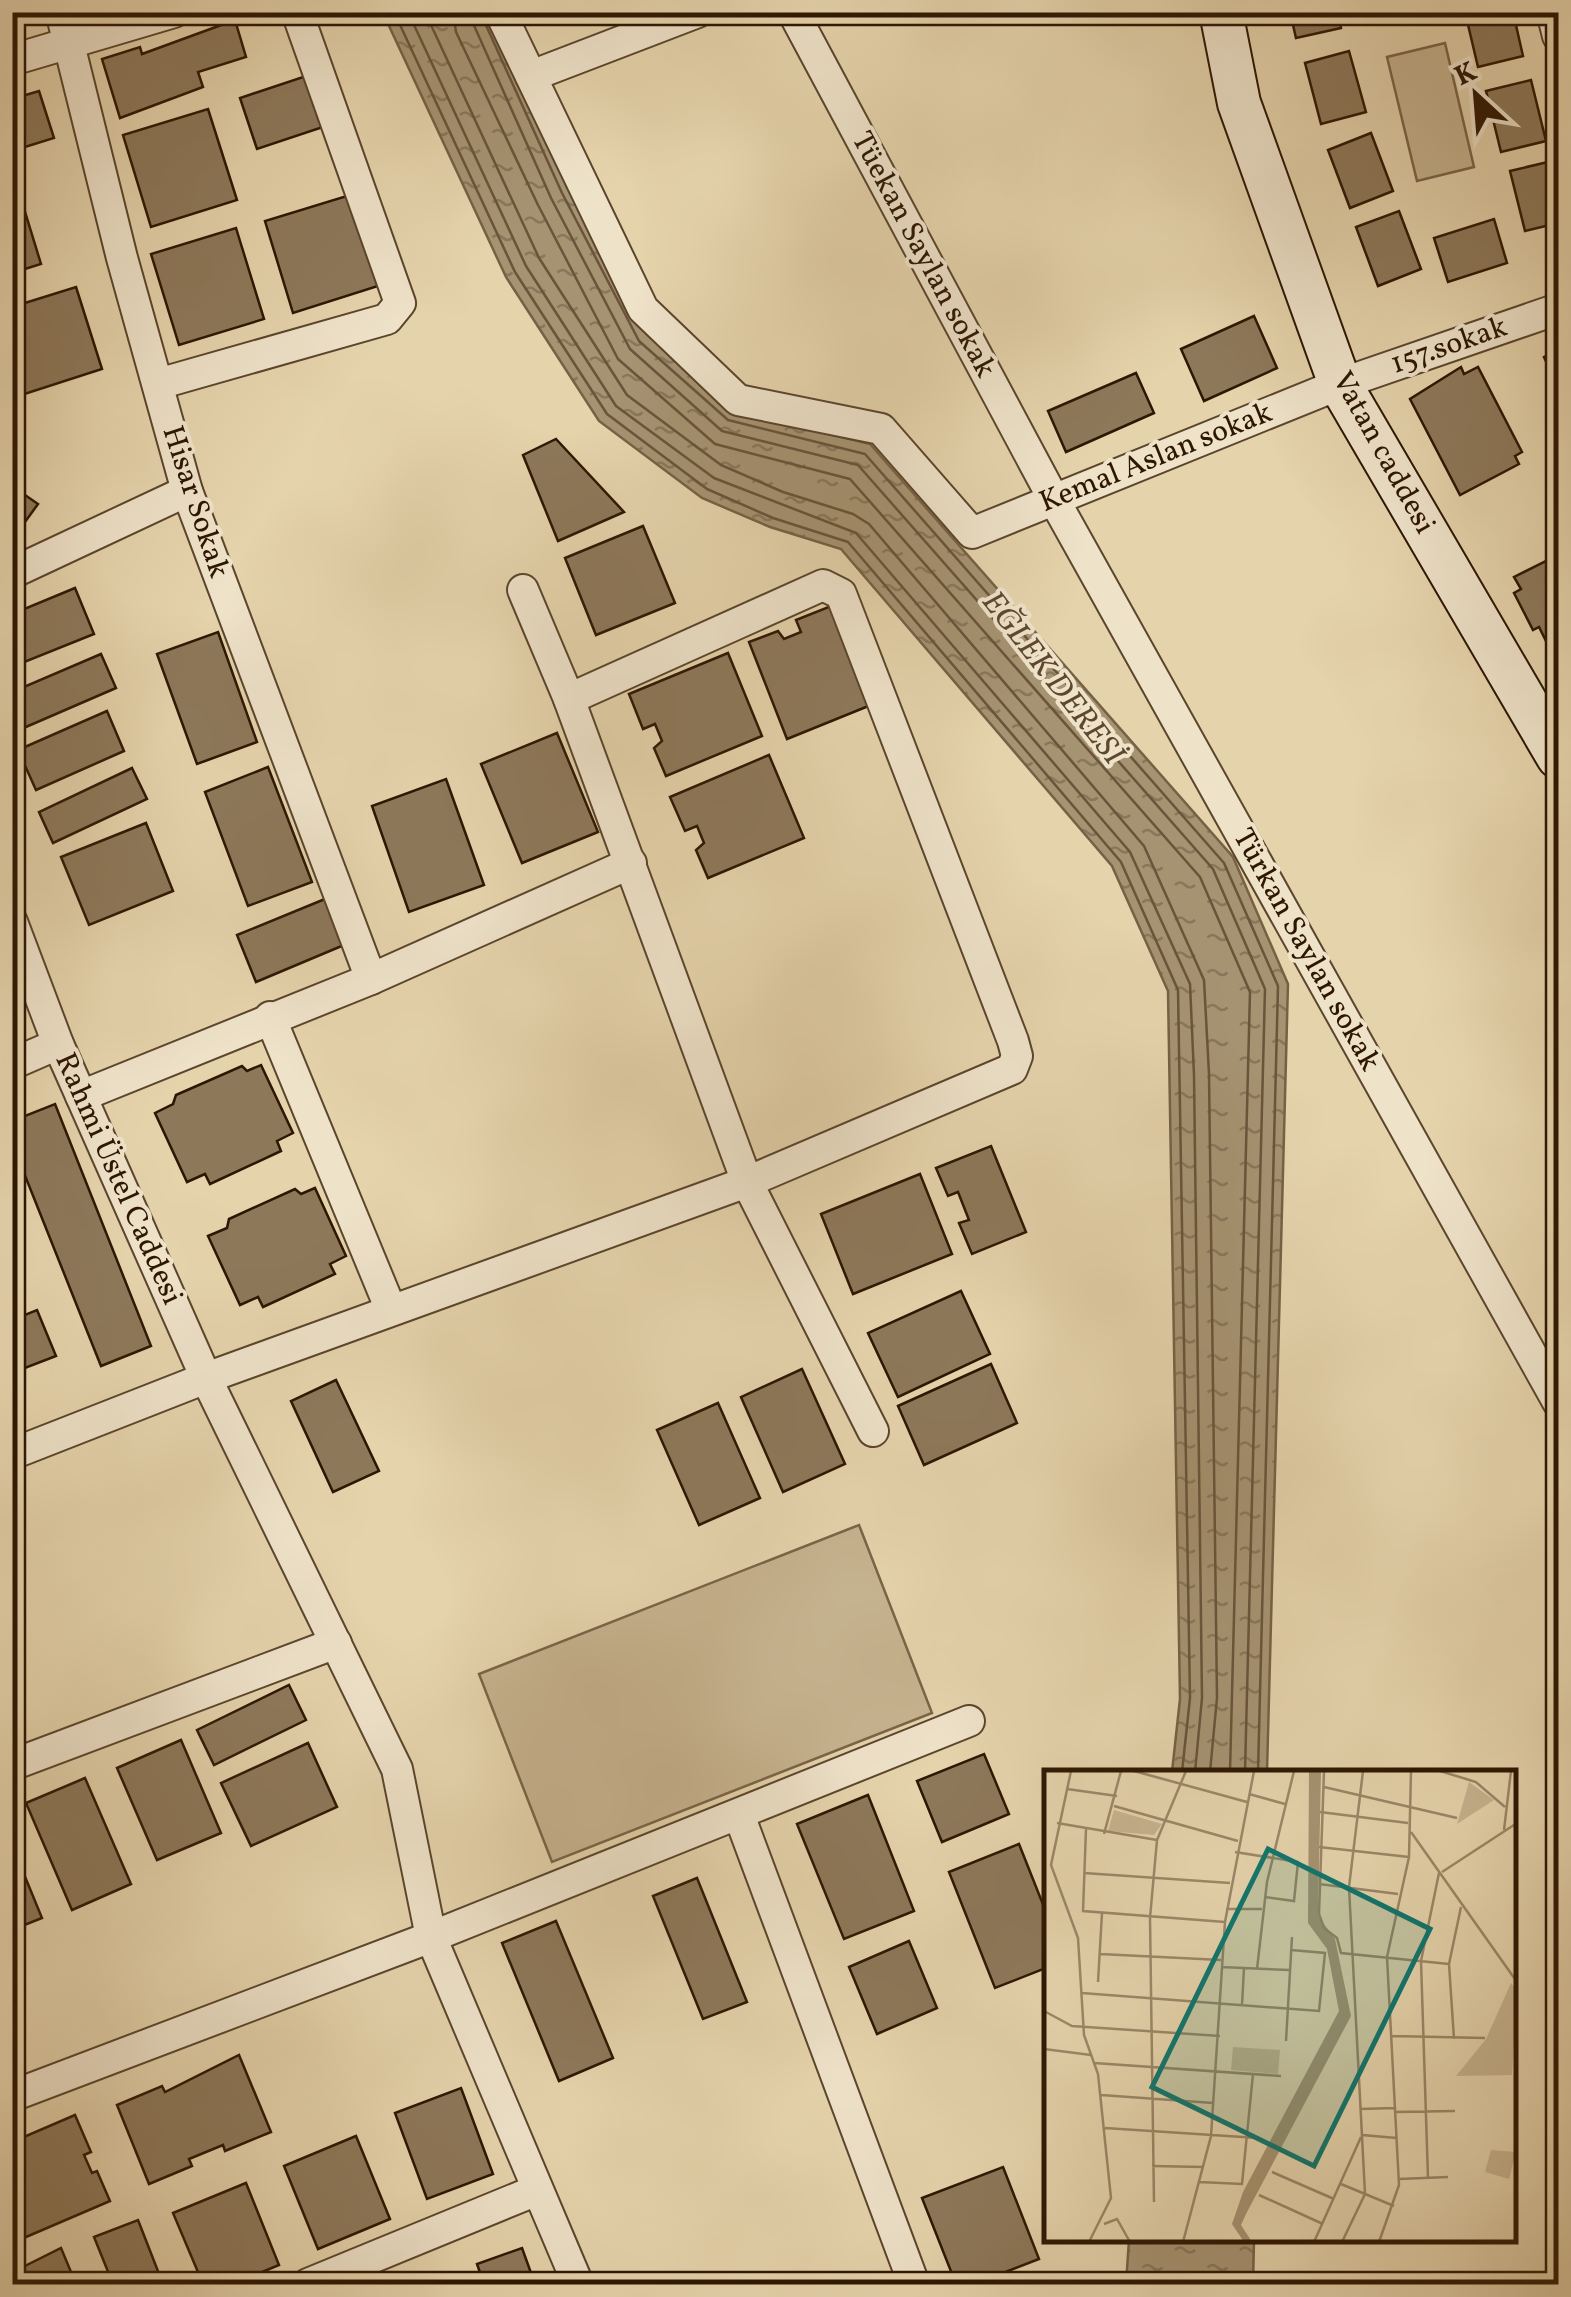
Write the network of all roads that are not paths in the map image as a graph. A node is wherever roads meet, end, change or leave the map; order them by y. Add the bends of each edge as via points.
1 (60, 12) edge
2 (174, 12) edge
3 (297, 12) edge
4 (500, 12) edge
5 (698, 12) edge
6 (794, 12) edge
7 (1220, 12) edge
8 (1552, 12) edge
9 (1558, 36) edge
10 (68, 43) junction
11 (12, 60) edge
12 (531, 76) junction
13 (1558, 309) edge
14 (158, 384) junction
15 (1340, 384) junction
16 (187, 491) junction
17 (1053, 498) junction
18 (12, 573) edge
19 (523, 590) dead end
20 (569, 699) junction
21 (1558, 757) edge
22 (631, 863) junction
23 (12, 922) edge
24 (371, 979) junction
25 (270, 1018) junction
26 (58, 1044) junction
27 (12, 1064) edge
28 (81, 1096) junction
29 (747, 1182) junction
30 (392, 1310) junction
31 (206, 1378) junction
32 (1558, 1402) edge
33 (873, 1431) dead end
34 (12, 1454) edge
35 (336, 1643) junction
36 (969, 1721) dead end
37 (12, 1765) edge
38 (739, 1814) junction
39 (430, 1937) junction
40 (12, 2096) edge
41 (537, 2190) junction
42 (308, 2284) edge
43 (578, 2284) edge
44 (914, 2284) edge

1 - 10 street, Hisar Sokak
2 - 10 street
3 - 14 street via 400,303 387,319
4 - 12 street
5 - 12 street
6 - 17 street, Tüekan Saylan sokak
7 - 15 street, Vatan caddesi via 1238,103
8 - 9 street
10 - 11 street
10 - 14 street, Hisar Sokak
12 - 17 street, Kemal Aslan sokak via 643,309 738,400 881,430 972,533
13 - 15 street, 157.sokak
14 - 16 street, Hisar Sokak
15 - 17 street, Kemal Aslan sokak
15 - 21 street, Vatan caddesi
16 - 18 street
16 - 24 street, Hisar Sokak
17 - 32 street, Türkan Saylan sokak
19 - 20 street
20 - 22 street
20 - 29 street via 824,585 841,594 1013,1041 1012,1069
22 - 24 street
22 - 29 street
23 - 26 street, Rahmi Üstel Caddesi
24 - 25 street
25 - 28 street
25 - 30 street
26 - 27 street
26 - 28 street, Rahmi Üstel Caddesi
28 - 31 street, Rahmi Üstel Caddesi
29 - 30 street
29 - 33 street
30 - 31 street
31 - 34 street
31 - 35 street, Rahmi Üstel Caddesi
35 - 37 street
35 - 39 street, Rahmi Üstel Caddesi via 397,1769
36 - 38 street
38 - 39 street
38 - 44 street
39 - 40 street
39 - 41 street, Rahmi Üstel Caddesi
41 - 42 street
41 - 43 street, Rahmi Üstel Caddesi

